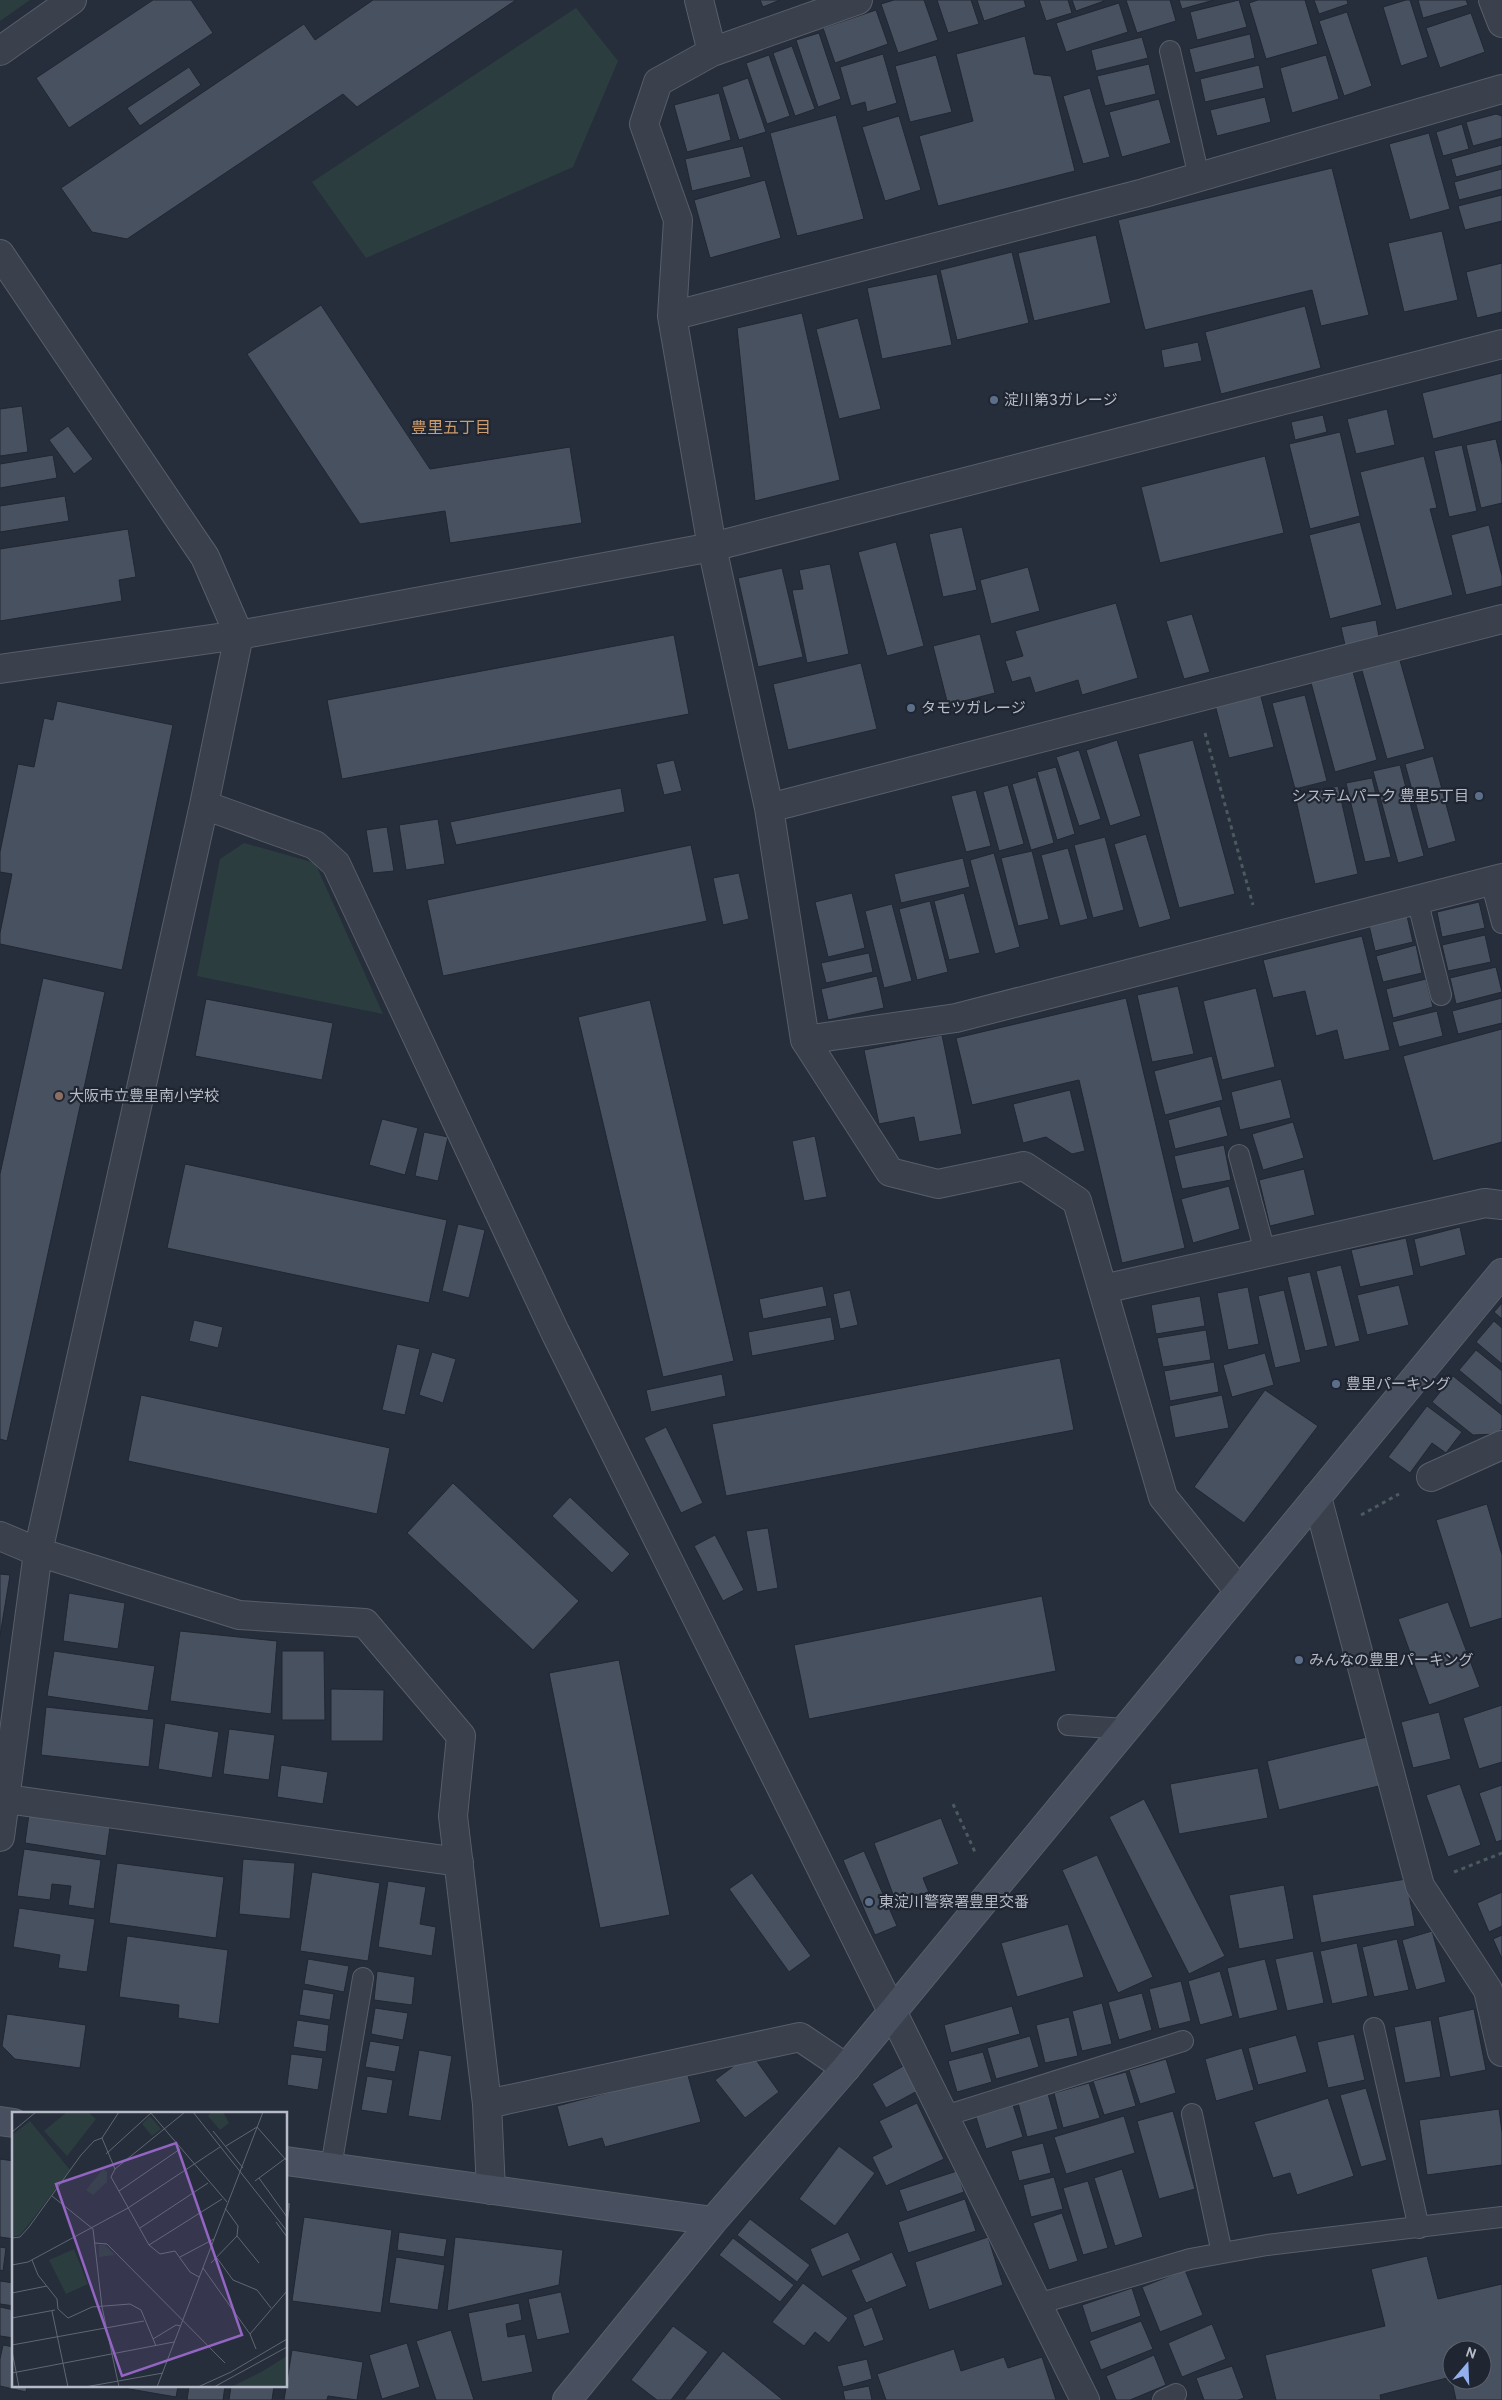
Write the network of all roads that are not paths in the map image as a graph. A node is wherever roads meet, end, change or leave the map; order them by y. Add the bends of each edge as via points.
1 (72, 0) edge
2 (699, 0) edge
3 (858, 0) edge
4 (1493, 0) edge
5 (1502, 22) edge
6 (0, 51) edge
7 (1170, 51) dead end
8 (712, 52) junction
9 (1502, 89) edge
10 (1199, 177) junction
11 (0, 254) edge
12 (672, 316) junction
13 (1502, 344) edge
14 (712, 547) junction
15 (1502, 618) edge
16 (239, 635) junction
17 (0, 669) edge
18 (204, 805) junction
19 (769, 808) junction
20 (1496, 879) edge
21 (1417, 899) junction
22 (1502, 923) edge
23 (1441, 995) dead end
24 (805, 1040) junction
25 (1240, 1155) dead end
26 (1502, 1205) edge
27 (1265, 1252) junction
28 (1502, 1273) edge
29 (1103, 1289) junction
30 (1502, 1445) edge
31 (1431, 1478) road end
32 (1317, 1497) junction
33 (0, 1536) edge
34 (38, 1552) junction
35 (1239, 1591) junction
36 (1068, 1725) dead end
37 (1125, 1729) junction
38 (2, 1798) edge
39 (0, 1838) edge
40 (458, 1862) junction
41 (363, 1978) dead end
42 (892, 2009) junction
43 (1374, 2028) dead end
44 (1183, 2041) dead end
45 (1502, 2052) edge
46 (846, 2068) junction
47 (487, 2104) junction
48 (1192, 2114) dead end
49 (945, 2116) junction
50 (288, 2161) edge
51 (331, 2167) junction
52 (491, 2190) junction
53 (1502, 2217) edge
54 (713, 2221) junction
55 (1419, 2228) junction
56 (1222, 2253) junction
57 (1038, 2304) junction
58 (567, 2400) edge
59 (1085, 2400) edge

1 - 6 street
2 - 8 street
3 - 8 street
4 - 5 street
7 - 10 lane
8 - 12 street via 658,82 644,124 678,220
9 - 10 street
10 - 12 street
11 - 16 street via 205,557
12 - 14 street
13 - 14 street
14 - 16 street
14 - 19 street
15 - 19 street
16 - 17 street
16 - 18 street
18 - 34 street
18 - 42 street via 315,845 336,864 555,1332
19 - 24 street
20 - 21 street
20 - 22 lane
21 - 23 lane
21 - 24 street via 956,1018
24 - 29 street via 890,1172 938,1184 1024,1166 1078,1201
25 - 27 lane
26 - 27 street via 1485,1203
27 - 29 street
28 - 32 street
29 - 35 street via 1163,1497
30 - 31 street
32 - 35 street
32 - 45 street via 1420,1886 1488,1990
33 - 34 street
34 - 38 street
34 - 40 street via 239,1614 365,1623 461,1736 453,1816
35 - 37 street
36 - 37 lane
37 - 42 street
38 - 39 street
38 - 40 street
40 - 47 street
41 - 51 lane
42 - 46 street
42 - 49 street
43 - 55 lane
44 - 49 lane
46 - 47 street via 800,2036
46 - 54 street
47 - 52 street
48 - 56 lane
49 - 57 street
50 - 51 street
51 - 52 street
52 - 54 street
53 - 55 lane
54 - 58 street
55 - 56 lane
56 - 57 lane via 1190,2259
57 - 59 street

